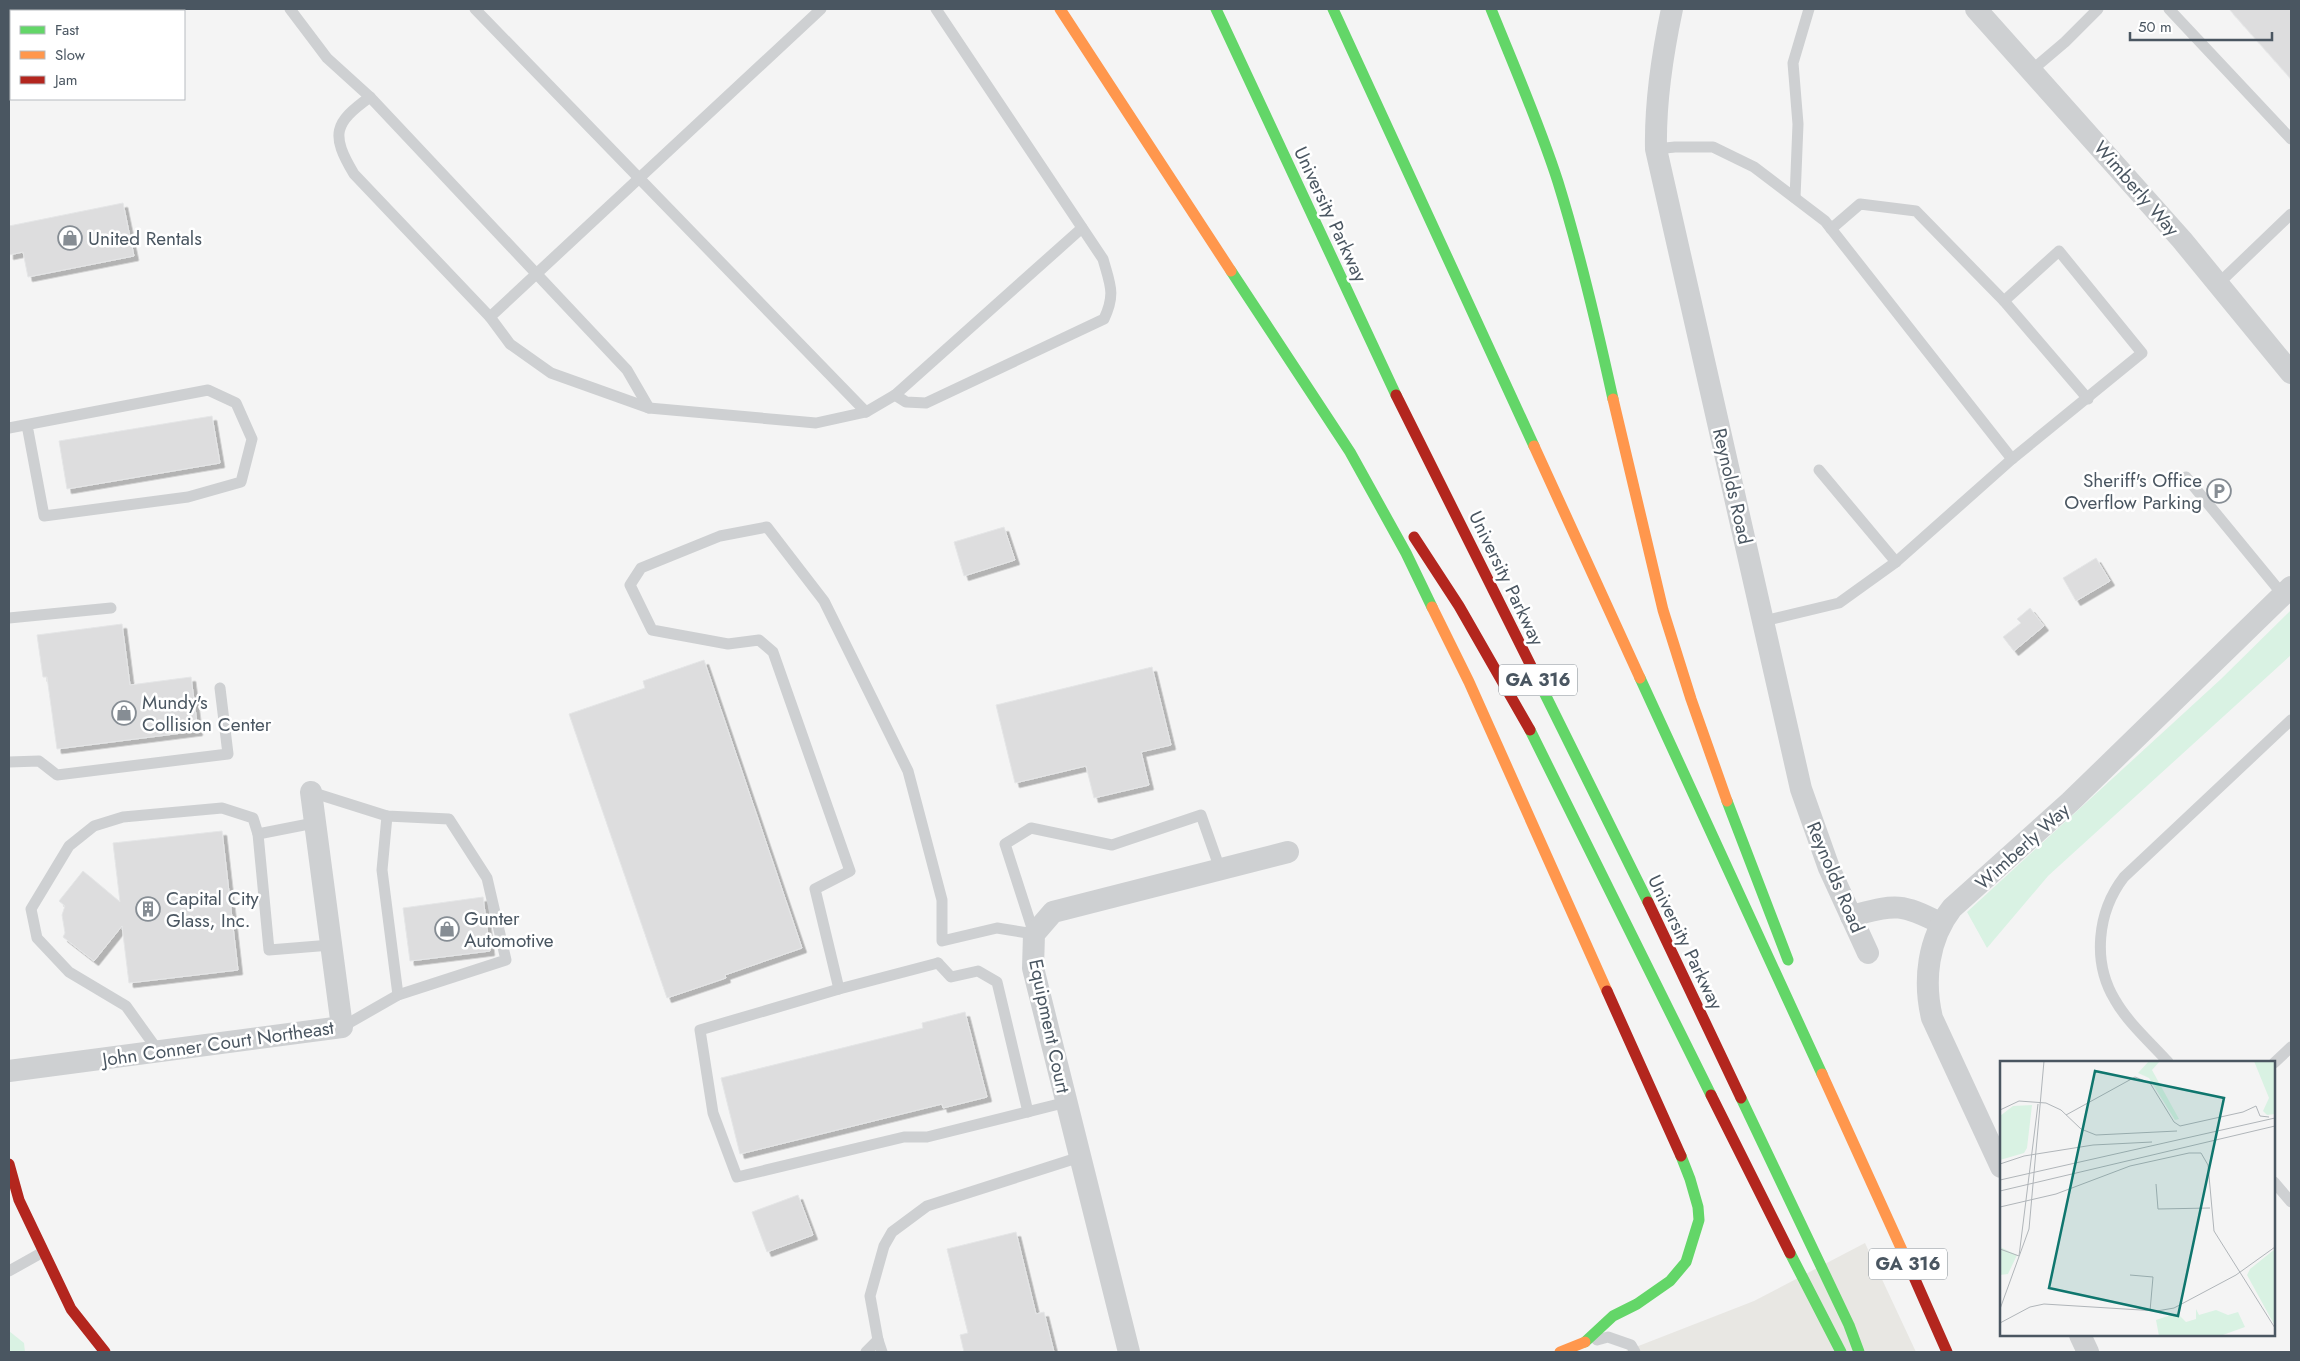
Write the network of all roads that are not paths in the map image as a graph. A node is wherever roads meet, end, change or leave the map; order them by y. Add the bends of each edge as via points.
1 (290, 9) edge
2 (475, 9) edge
3 (821, 9) edge
4 (936, 9) edge
5 (1060, 9) edge
6 (1216, 9) edge
7 (1333, 9) edge
8 (1491, 9) edge
9 (1672, 9) edge
10 (1809, 9) edge
11 (1976, 9) edge
12 (2098, 9) edge
13 (2169, 9) edge
14 (2032, 70) junction
15 (370, 97) junction
16 (2291, 139) edge
17 (1656, 149) junction
18 (640, 177) junction
19 (1795, 198) junction
20 (2291, 214) edge
21 (1082, 228) junction
22 (1831, 229) junction
23 (536, 272) junction
24 (2218, 284) junction
25 (2004, 301) junction
26 (490, 317) junction
27 (2291, 373) edge
28 (895, 395) junction
29 (2088, 398) junction
30 (649, 408) junction
31 (866, 412) junction
32 (27, 425) junction
33 (9, 428) edge
34 (1350, 452) junction
35 (2012, 459) junction
36 (1819, 470) dead end
37 (2186, 476) dead end
38 (1393, 505) dead end
39 (1408, 528) dead end
40 (1896, 562) junction
41 (2287, 591) edge
42 (111, 608) dead end
43 (9, 618) edge
44 (1764, 621) junction
45 (220, 688) dead end
46 (2291, 720) edge
47 (9, 762) edge
48 (311, 792) joint
49 (387, 816) junction
50 (314, 823) junction
51 (258, 834) junction
52 (1288, 852) dead end
53 (1220, 869) junction
54 (1851, 916) junction
55 (1940, 923) junction
56 (1034, 934) junction
57 (942, 941) junction
58 (331, 945) junction
59 (1868, 953) dead end
60 (938, 963) junction
61 (1793, 973) dead end
62 (838, 988) junction
63 (398, 995) junction
64 (1810, 1019) dead end
65 (342, 1027) junction
66 (2291, 1047) edge
67 (159, 1052) junction
68 (2167, 1061) edge
69 (2275, 1062) edge
70 (9, 1071) edge
71 (1066, 1102) junction
72 (1028, 1112) junction
73 (1080, 1157) junction
74 (9, 1164) edge
75 (2000, 1165) edge
76 (1869, 1176) junction
77 (2275, 1183) edge
78 (2291, 1202) edge
79 (43, 1252) junction
80 (9, 1271) edge
81 (2080, 1336) edge
82 (878, 1340) junction
83 (1585, 1342) junction
84 (105, 1352) edge
85 (866, 1352) edge
86 (882, 1352) edge
87 (1129, 1352) edge
88 (1560, 1352) edge
89 (1635, 1352) edge
90 (1841, 1352) edge
91 (1859, 1352) edge
92 (1947, 1352) edge
93 (2088, 1352) edge

1 - 15 lane via 327,58
2 - 18 lane
3 - 18 lane
4 - 21 lane
5 - 34 main road
6 - 91 main road, University Parkway / GA 316 via 1384,370 1642,891
7 - 76 main road, GA 316
8 - 61 main road via 1565,205 1584,274 1637,513 1693,709
9 - 17 street, Reynolds Road via 1660,69
10 - 19 lane via 1793,63 1798,124
11 - 14 street, Wimberly Way
12 - 14 lane
13 - 16 lane
14 - 24 street, Wimberly Way
15 - 23 lane
15 - 26 lane via 349,112 339,127 341,152 354,174
17 - 19 lane via 1713,147 1754,167
17 - 44 street, Reynolds Road
18 - 23 lane
18 - 31 lane
19 - 22 lane
20 - 24 lane
21 - 28 lane
21 - 28 lane via 1103,259 1110,287 1111,304 1104,319 926,402 906,402
22 - 25 lane via 1860,204 1916,211
22 - 35 lane
23 - 26 lane
23 - 30 lane via 627,370
24 - 27 street, Wimberly Way
25 - 29 lane
25 - 29 lane via 2059,251 2142,353
26 - 30 lane via 510,344 551,373
28 - 31 lane
29 - 35 lane
30 - 31 lane via 816,424
32 - 32 lane via 208,390 236,403 252,439 241,482 188,497 44,516
32 - 33 lane
34 - 38 main road
34 - 83 main road via 1406,553 1469,682 1669,1127 1698,1207 1696,1235 1679,1272 1654,1294 1613,1316
35 - 40 lane
36 - 40 lane
37 - 41 lane
39 - 90 main road via 1459,606 1538,744
40 - 44 lane via 1839,603
41 - 55 street, Wimberly Way via 2070,802 1952,908
42 - 43 lane
44 - 54 street, Reynolds Road via 1801,789 1829,868
45 - 47 lane via 228,754 57,774 39,761
46 - 68 lane via 2124,877 2108,903 2101,924 2104,975 2115,1000
48 - 49 lane
48 - 50 street, John Conner Court Northeast
49 - 63 lane via 382,870
49 - 63 lane via 449,820 487,878 506,960
50 - 51 lane
50 - 58 street, John Conner Court Northeast
51 - 58 lane via 269,950
51 - 67 lane via 253,818 222,808 123,817 94,826 69,846 31,909 37,938 69,972 126,1006
52 - 53 street, Equipment Court
53 - 56 street, Equipment Court via 1053,912
53 - 56 lane via 1201,815 1112,845 1031,828 1005,844
54 - 55 street via 1894,906 1906,907
54 - 59 street, Reynolds Road
55 - 75 street, Wimberly Way via 1927,976 1927,999 1932,1018
56 - 57 lane via 997,928
56 - 71 street, Equipment Court via 1033,968
57 - 60 lane
57 - 62 lane via 942,900 908,771 824,601 767,527 720,536 641,568 630,585 652,630 728,644 759,640 774,652 850,871 815,889
58 - 65 street, John Conner Court Northeast
60 - 62 lane
60 - 72 lane via 951,977 978,971 997,982
62 - 72 lane via 700,1030 713,1113 737,1177 904,1138 928,1137
63 - 65 lane
64 - 76 main road
65 - 67 street, John Conner Court Northeast
66 - 69 lane
67 - 70 street, John Conner Court Northeast
71 - 72 lane
71 - 73 street, Equipment Court
73 - 82 lane via 927,1206 892,1232 884,1246 870,1296
73 - 87 street, Equipment Court
74 - 79 main road via 19,1200
76 - 92 main road, GA 316
77 - 78 lane
79 - 80 lane
79 - 84 main road via 71,1310
81 - 93 street
82 - 85 lane
82 - 86 lane
83 - 88 main road
83 - 89 lane via 1608,1337 1632,1345

